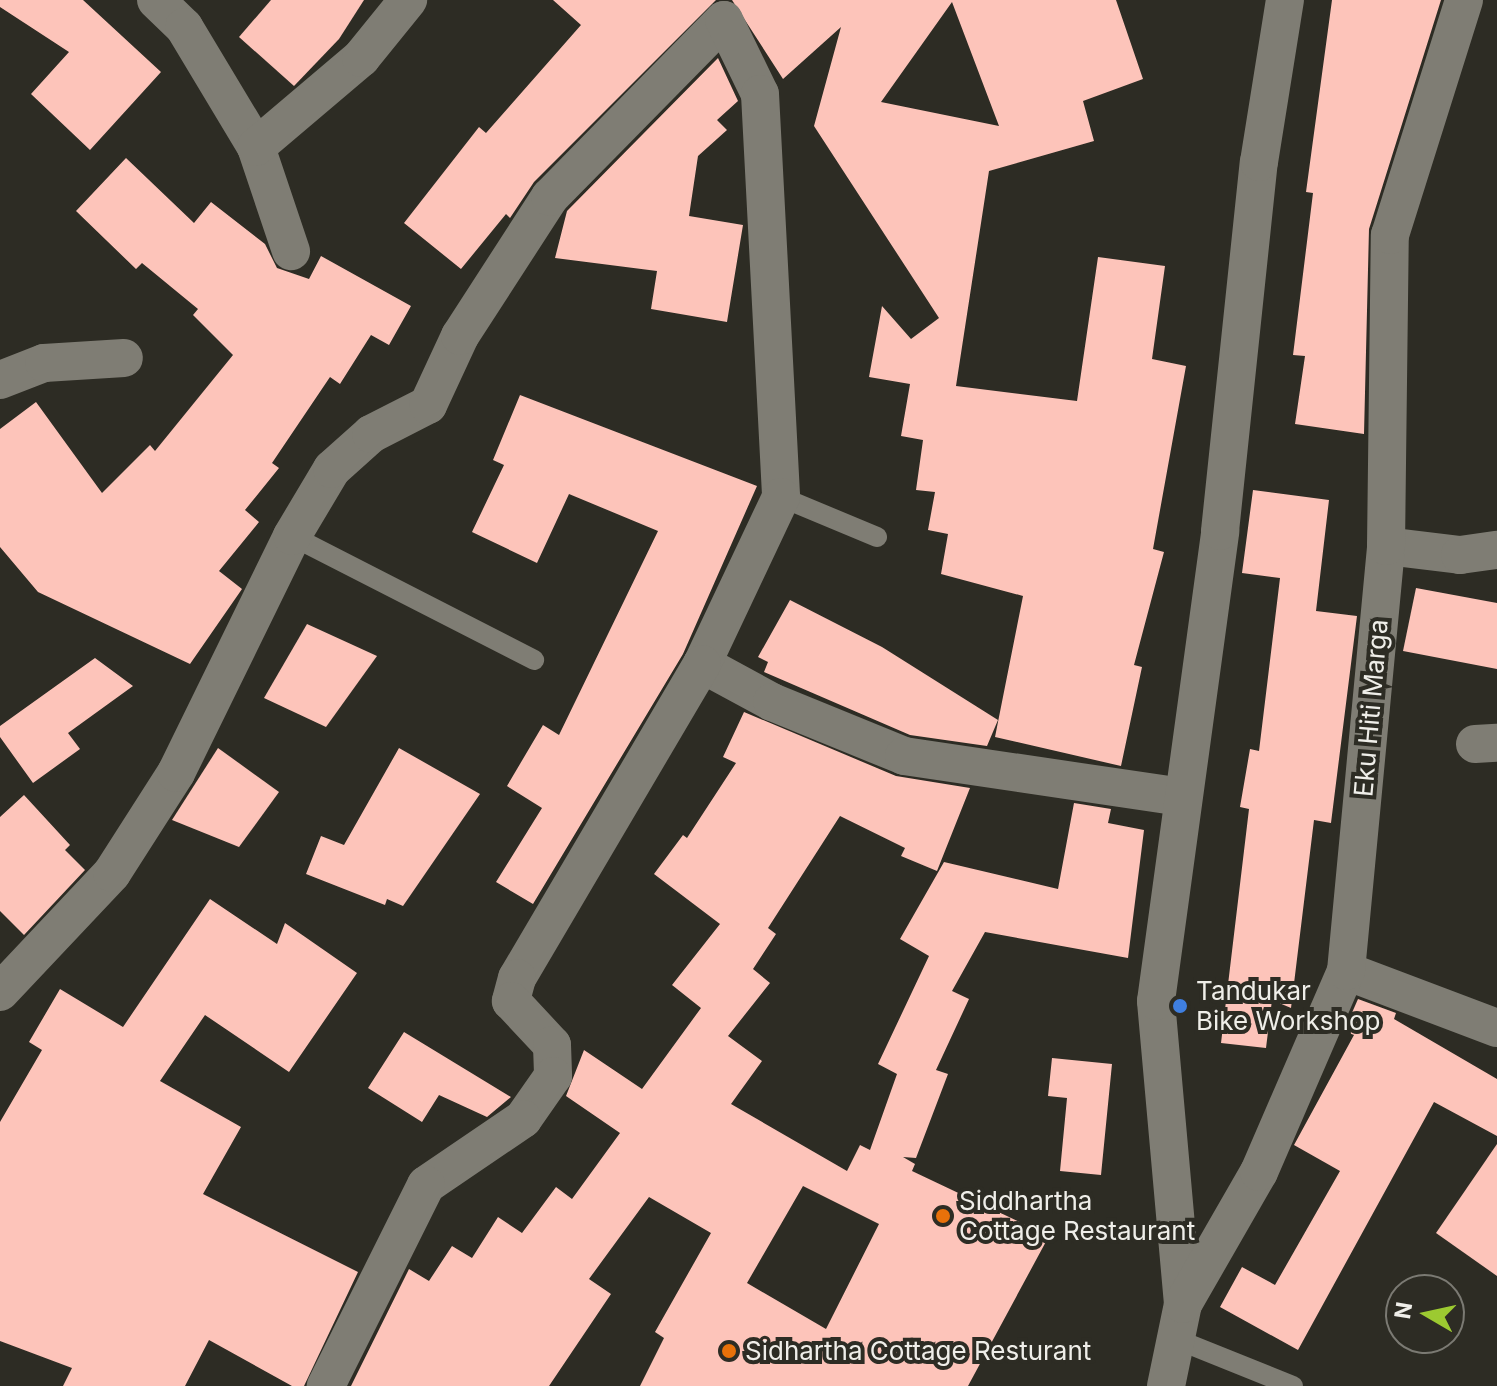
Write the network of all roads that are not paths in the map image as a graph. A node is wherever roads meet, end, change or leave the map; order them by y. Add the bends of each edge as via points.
1 (156, 0) edge
2 (408, 0) edge
3 (1285, 0) edge
4 (1464, 0) edge
5 (727, 7) edge
6 (256, 147) junction
7 (291, 251) dead end
8 (124, 358) dead end
9 (0, 380) edge
10 (781, 497) junction
11 (292, 536) junction
12 (877, 537) dead end
13 (1386, 546) junction
14 (1497, 550) edge
15 (534, 660) dead end
16 (702, 664) junction
17 (1181, 797) junction
18 (1346, 971) junction
19 (0, 992) edge
20 (1497, 1028) edge
21 (1179, 1322) junction
22 (326, 1386) edge
23 (1166, 1386) edge
24 (1293, 1386) edge

1 - 6 street via 184,27
2 - 6 street via 361,58
3 - 17 street via 1259,162 1220,531
4 - 13 street, Eku Hiti Marga via 1390,235
5 - 10 street via 760,94
5 - 11 street via 550,197 460,336 428,405 371,434 332,469
6 - 7 street
8 - 9 street via 44,363
10 - 12 lane
10 - 16 street
11 - 15 lane
11 - 19 street via 176,773 112,873
13 - 14 street via 1460,555
13 - 18 street, Eku Hiti Marga
16 - 17 street via 772,702 904,756
16 - 22 street via 517,978 511,1001 552,1045 553,1076 523,1119 426,1185
17 - 21 street via 1156,1001
18 - 20 street
18 - 21 street, Eku Hiti Marga via 1259,1172
21 - 23 street, Eku Hiti Marga
21 - 24 lane

